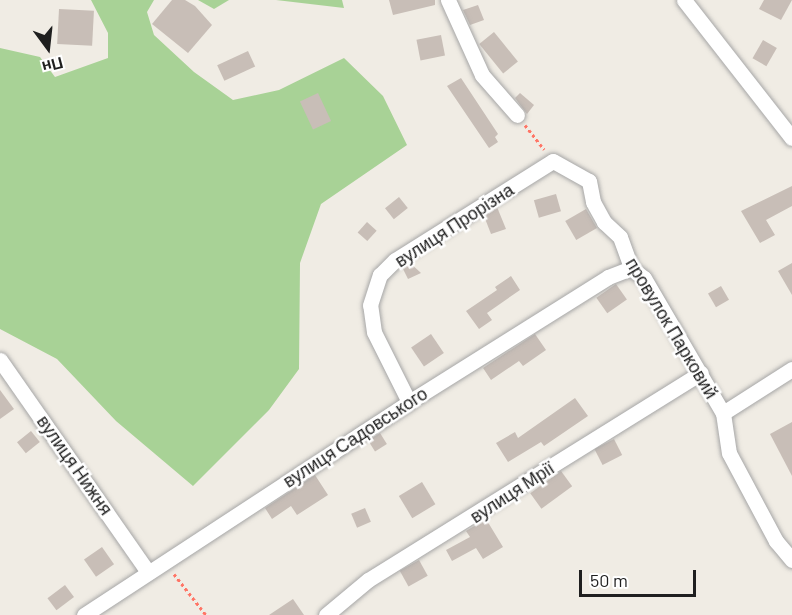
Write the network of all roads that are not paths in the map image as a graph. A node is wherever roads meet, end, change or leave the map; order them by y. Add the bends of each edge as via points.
1 (447, 0) edge
2 (684, 0) edge
3 (517, 115) road end
4 (792, 138) edge
5 (553, 161) joint
6 (631, 268) junction
7 (0, 360) edge
8 (792, 369) edge
9 (701, 373) junction
10 (409, 402) junction
11 (723, 413) junction
12 (792, 560) edge
13 (148, 572) junction
14 (84, 615) edge
15 (326, 615) edge

1 - 3 street via 482,75
2 - 4 street
5 - 6 street, провулок Парковий via 589,182 593,202 604,222 620,237
5 - 10 street, вулиця Прорізна via 395,260 380,275 370,305 374,332
6 - 9 street, провулок Парковий via 644,278
6 - 10 street, вулиця Садовського via 608,277
7 - 13 street, вулиця Нижня
8 - 11 street
9 - 11 street, провулок Парковий
9 - 15 street, вулиця Мрії via 368,580
10 - 13 street, вулиця Садовського
11 - 12 street, провулок Парковий via 729,453 776,541
13 - 14 street, вулиця Садовського

